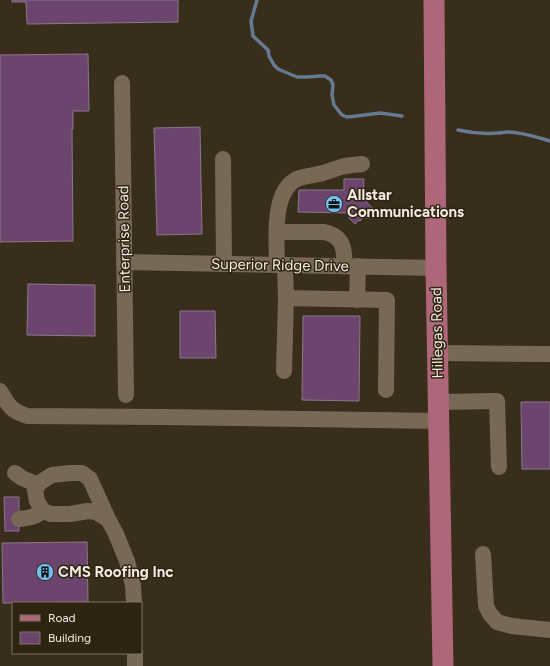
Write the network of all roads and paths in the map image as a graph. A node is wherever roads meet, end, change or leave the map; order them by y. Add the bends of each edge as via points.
1 (434, 0) edge
2 (122, 83) dead end
3 (223, 159) dead end
4 (362, 164) dead end
5 (274, 185) dead end
6 (277, 226) junction
7 (124, 262) junction
8 (224, 264) junction
9 (281, 265) junction
10 (351, 266) junction
11 (436, 268) junction
12 (286, 298) junction
13 (357, 300) junction
14 (437, 353) junction
15 (550, 354) edge
16 (284, 371) dead end
17 (386, 390) dead end
18 (0, 391) edge
19 (126, 395) dead end
20 (439, 411) junction
21 (499, 466) dead end
22 (15, 473) dead end
23 (38, 486) junction
24 (43, 511) junction
25 (19, 519) dead end
26 (108, 519) junction
27 (483, 554) dead end
28 (134, 602) edge
29 (550, 630) edge
30 (135, 654) edge
31 (135, 666) edge
32 (443, 666) edge

1 - 11 main road, Hillegas Road
2 - 7 street, Enterprise Road
3 - 8 street
4 - 6 street via 297,179 282,198
5 - 6 street
6 - 9 street
6 - 10 street via 329,233 342,244
7 - 8 street, Superior Ridge Drive
7 - 19 street, Enterprise Road
8 - 9 street, Superior Ridge Drive
9 - 10 street, Superior Ridge Drive
9 - 12 street
10 - 11 street, Superior Ridge Drive
10 - 13 street
11 - 14 main road, Hillegas Road
12 - 13 street
12 - 16 street
13 - 17 street via 387,300
14 - 15 street
14 - 20 main road, Hillegas Road
18 - 20 street via 8,405 16,412 27,416 178,417
20 - 21 street via 497,401
20 - 32 main road, Hillegas Road
22 - 23 street
23 - 24 street via 35,490 37,501
23 - 26 street via 52,475 82,473 90,479
24 - 25 street via 37,516
24 - 26 street via 51,514 96,512
26 - 28 street via 127,561
27 - 29 street via 486,606 497,622
30 - 31 street

